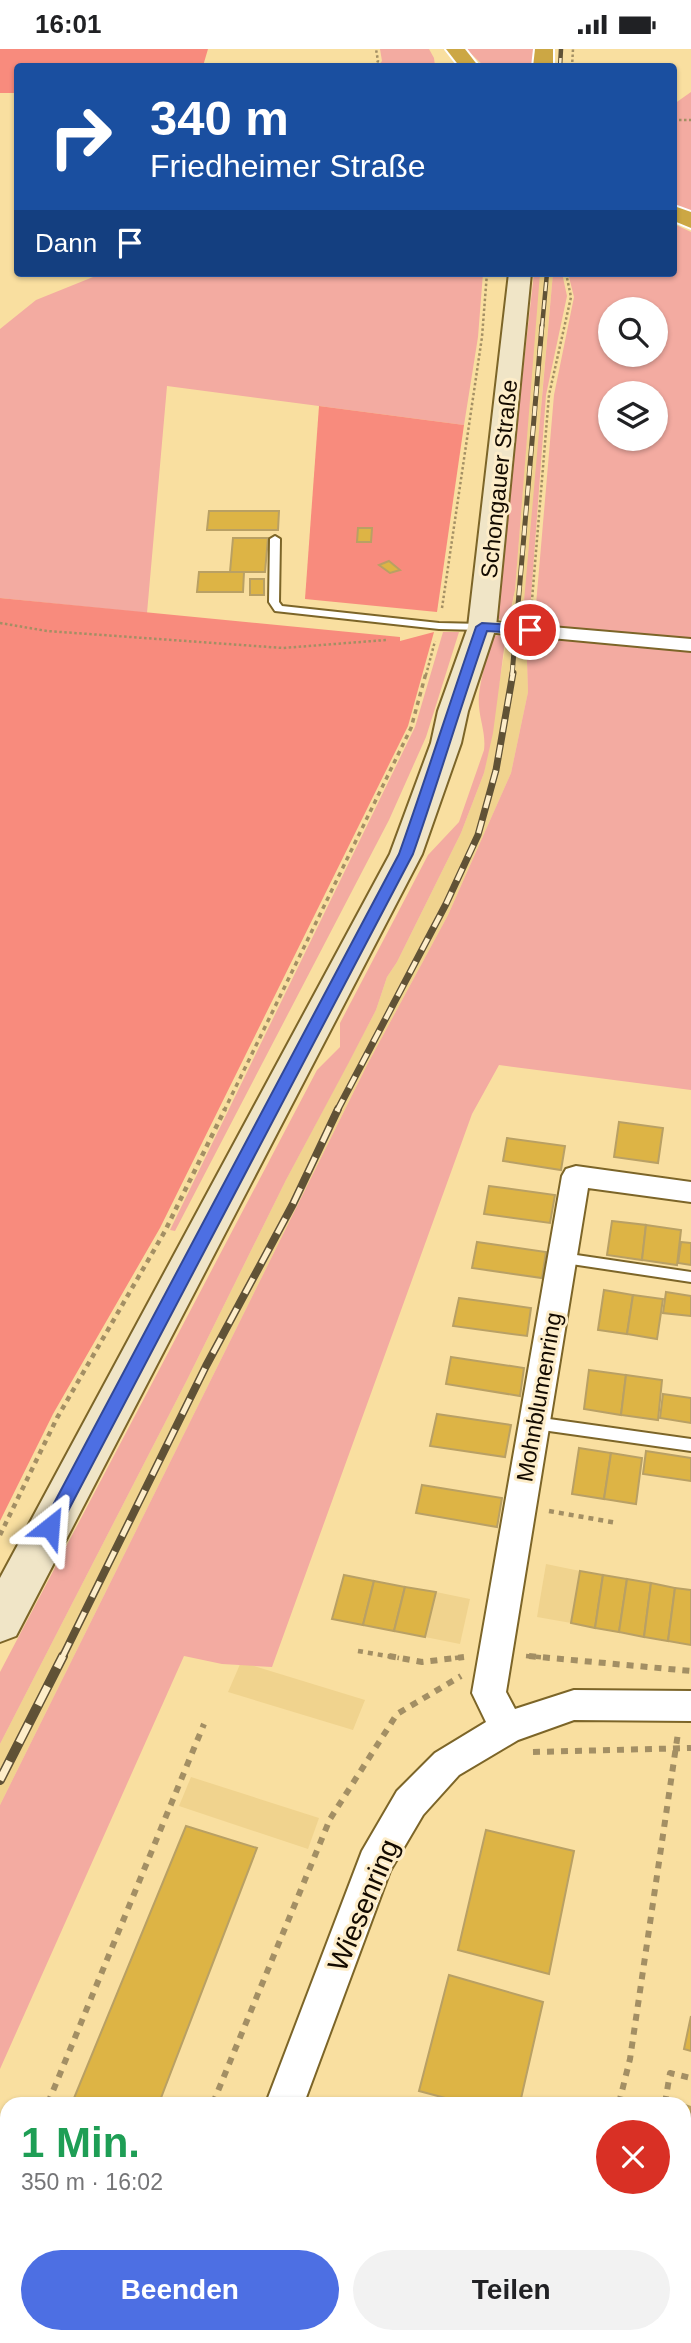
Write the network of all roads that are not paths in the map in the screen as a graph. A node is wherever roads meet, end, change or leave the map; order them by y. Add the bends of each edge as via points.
1 (455, 49) edge
2 (467, 63) edge
3 (520, 277) edge
4 (275, 539) dead end
5 (482, 627) junction
6 (691, 645) edge
7 (691, 1192) edge
8 (563, 1258) junction
9 (691, 1277) edge
10 (535, 1423) junction
11 (691, 1444) edge
12 (0, 1622) edge
13 (687, 1705) edge
14 (515, 1740) junction
15 (287, 2097) edge

1 - 2 highway
3 - 5 main road, Schongauer Straße
4 - 5 lane via 274,602 279,609 439,627
5 - 6 street
5 - 12 main road, Schongauer Straße via 406,854
7 - 8 street, Mohnblumenring via 576,1176
8 - 9 lane
8 - 10 street, Mohnblumenring
10 - 11 lane
10 - 14 street, Mohnblumenring via 489,1693
13 - 14 street, Wiesenring via 574,1705
14 - 15 street, Wiesenring via 447,1764 410,1803 375,1863

